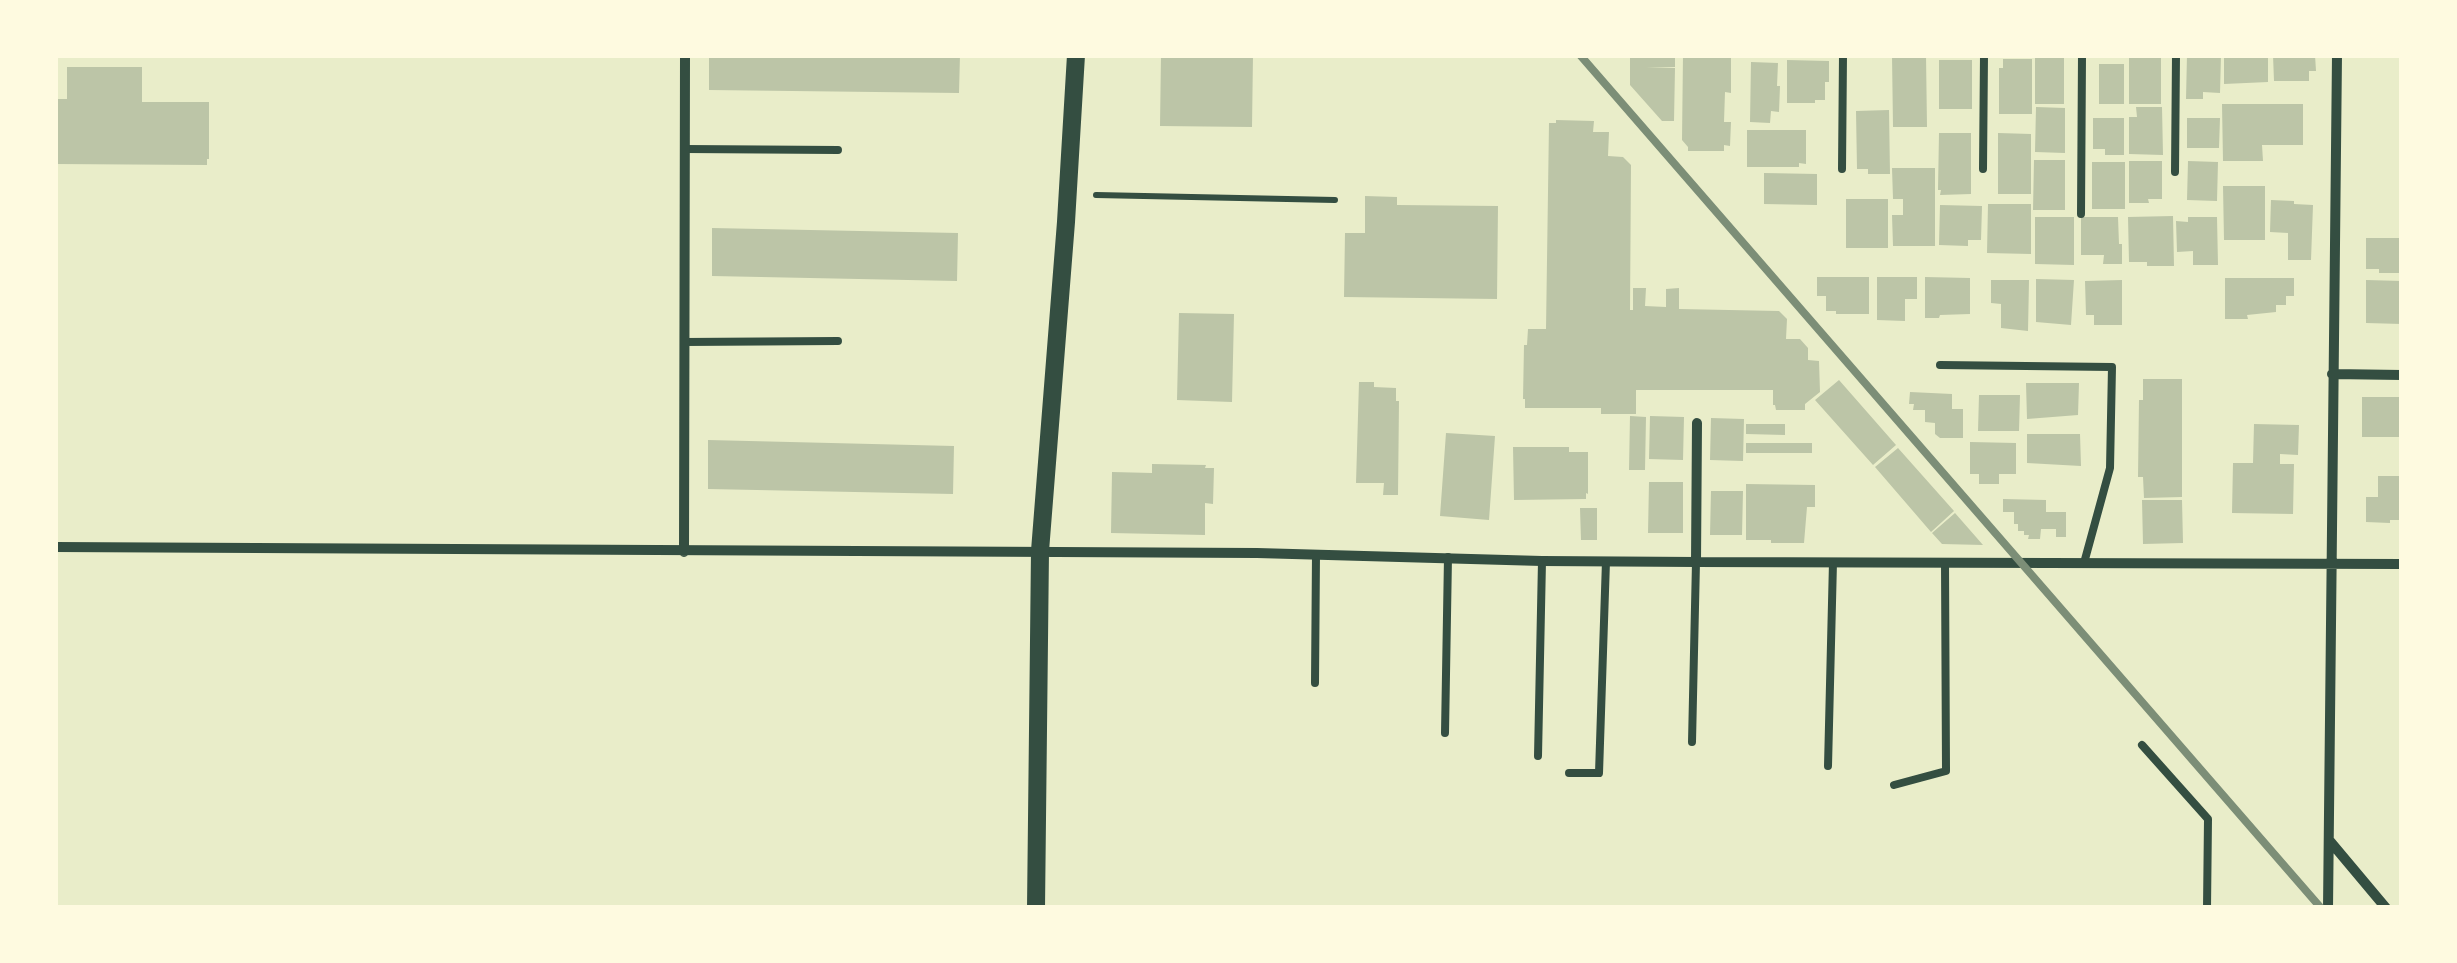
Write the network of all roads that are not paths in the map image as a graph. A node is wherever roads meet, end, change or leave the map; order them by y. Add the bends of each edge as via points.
1 (684, 55) edge
2 (1076, 55) edge
3 (1843, 55) edge
4 (1984, 55) edge
5 (2082, 55) edge
6 (2176, 55) edge
7 (2337, 55) edge
8 (684, 149) junction
9 (838, 150) dead end
10 (1842, 169) dead end
11 (1983, 169) dead end
12 (2175, 172) dead end
13 (2080, 214) dead end
14 (838, 340) dead end
15 (684, 342) junction
16 (1940, 365) dead end
17 (2332, 374) junction
18 (2402, 375) edge
19 (1697, 423) dead end
20 (55, 547) edge
21 (1040, 551) junction
22 (684, 552) junction
23 (1316, 554) junction
24 (1448, 557) junction
25 (1542, 561) junction
26 (1606, 561) junction
27 (1696, 562) junction
28 (1833, 562) junction
29 (1945, 563) junction
30 (2084, 563) junction
31 (2332, 563) junction
32 (2402, 564) edge
33 (1315, 683) dead end
34 (1446, 733) dead end
35 (1692, 742) dead end
36 (2142, 745) dead end
37 (1538, 756) dead end
38 (1828, 766) dead end
39 (1570, 773) dead end
40 (1894, 785) dead end
41 (2328, 839) junction
42 (1036, 908) edge
43 (2207, 908) edge
44 (2328, 908) edge
45 (2386, 908) edge

1 - 8 street
2 - 21 street
3 - 10 lane
4 - 11 lane
5 - 13 lane
6 - 12 lane
7 - 17 street
8 - 9 lane
8 - 15 street
14 - 15 lane
15 - 22 street
16 - 30 lane via 2112,367 2110,468
17 - 18 street
17 - 31 street
19 - 27 street
20 - 22 street
21 - 22 street
21 - 23 street
21 - 42 street
23 - 24 street
23 - 33 lane
24 - 25 street
24 - 34 lane
25 - 26 street
25 - 37 lane
26 - 27 street
26 - 39 lane via 1599,773
27 - 28 street
27 - 35 lane
28 - 29 street
28 - 38 lane
29 - 30 street
29 - 40 lane via 1946,772
30 - 31 street
31 - 32 street
31 - 41 street
36 - 43 lane via 2208,819
41 - 44 street
41 - 45 street

